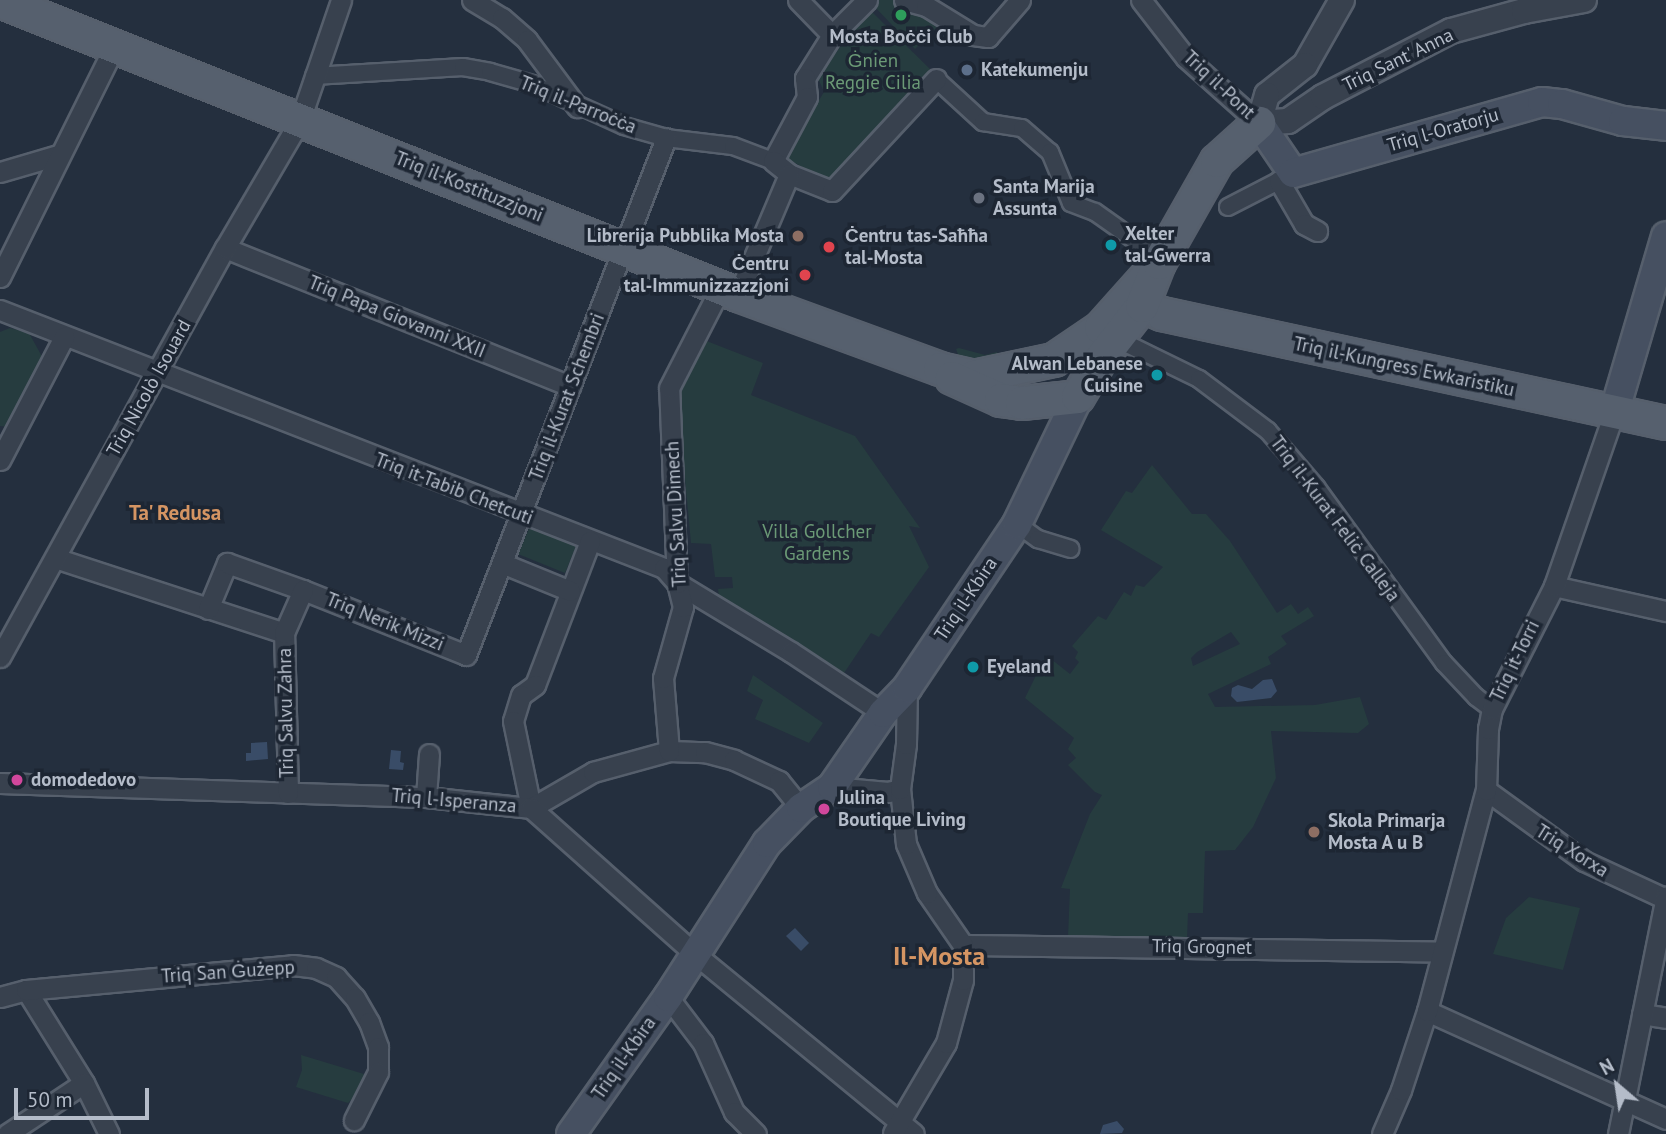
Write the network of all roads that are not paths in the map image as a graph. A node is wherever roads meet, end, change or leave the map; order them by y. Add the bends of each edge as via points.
1 (341, 0) edge
2 (798, 0) edge
3 (867, 0) edge
4 (904, 0) edge
5 (1020, 0) edge
6 (1141, 0) edge
7 (1342, 0) edge
8 (1584, 0) edge
9 (0, 1) edge
10 (482, 2) edge
11 (832, 35) junction
12 (113, 49) junction
13 (314, 76) junction
14 (936, 79) joint
15 (1282, 83) junction
16 (576, 107) junction
17 (1300, 112) junction
18 (300, 120) junction
19 (1259, 123) junction
20 (1666, 127) edge
21 (666, 138) junction
22 (58, 155) junction
23 (773, 160) junction
24 (0, 172) edge
25 (789, 174) junction
26 (1286, 177) junction
27 (1228, 207) dead end
28 (1317, 231) dead end
29 (1666, 236) edge
30 (225, 248) junction
31 (624, 249) junction
32 (1155, 257) junction
33 (0, 277) edge
34 (729, 291) junction
35 (1142, 306) junction
36 (0, 310) edge
37 (1109, 334) junction
38 (64, 337) junction
39 (1054, 360) junction
40 (940, 369) junction
41 (158, 374) junction
42 (570, 386) junction
43 (1078, 397) junction
44 (1615, 413) junction
45 (1666, 423) edge
46 (0, 460) edge
47 (522, 515) junction
48 (1017, 524) junction
49 (590, 541) junction
50 (1070, 549) dead end
51 (55, 558) junction
52 (504, 564) junction
53 (677, 583) junction
54 (1553, 586) junction
55 (303, 590) junction
56 (570, 591) junction
57 (208, 609) junction
58 (1666, 611) edge
59 (284, 633) junction
60 (466, 655) joint
61 (0, 657) edge
62 (907, 688) junction
63 (1492, 709) junction
64 (883, 713) junction
65 (669, 751) junction
66 (429, 754) dead end
67 (0, 783) edge
68 (832, 787) junction
69 (900, 789) junction
70 (1486, 790) junction
71 (288, 793) junction
72 (426, 797) junction
73 (531, 808) junction
74 (801, 808) junction
75 (1666, 898) edge
76 (962, 945) junction
77 (1441, 951) junction
78 (695, 954) junction
79 (26, 990) junction
80 (0, 997) edge
81 (668, 997) junction
82 (1427, 1011) junction
83 (1642, 1014) junction
84 (1666, 1018) edge
85 (84, 1083) junction
86 (1624, 1100) junction
87 (1666, 1119) edge
88 (354, 1120) dead end
89 (902, 1130) edge
90 (7, 1134) edge
91 (109, 1134) edge
92 (571, 1134) edge
93 (756, 1134) edge
94 (1382, 1134) edge
95 (1618, 1134) edge

1 - 13 street, Triq Nicolò Isouard
2 - 11 street
3 - 11 street
4 - 5 street via 926,6 972,35 988,37
6 - 19 street, Triq il-Pont via 1186,58
7 - 15 street via 1305,65
8 - 17 street, Triq Sant' Anna via 1451,31
9 - 12 main road, Triq il-Kostituzzjoni
10 - 16 street via 527,40
11 - 23 street via 805,78 807,97
12 - 18 main road, Triq il-Kostituzzjoni
12 - 22 street
13 - 16 street, Triq il-Parroċċa via 463,67 532,84
13 - 18 street, Triq Nicolò Isouard
14 - 25 street, Triq il-Parroċċa via 832,191
14 - 32 street via 983,122 1022,128 1049,152 1072,203 1095,212
15 - 17 street via 1297,94
15 - 19 street via 1267,95
16 - 21 street, Triq il-Parroċċa
17 - 19 street, Triq Sant' Anna via 1288,121
18 - 30 street, Triq Nicolò Isouard
18 - 31 main road, Triq il-Kostituzzjoni
19 - 26 main road, Triq il-Pont
19 - 32 main road via 1217,161
20 - 26 main road, Triq l-Oratorju via 1542,102
21 - 23 street, Triq il-Parroċċa via 733,146
21 - 31 street, Triq il-Kurat Schembri
22 - 24 street
22 - 33 street
23 - 25 street, Triq il-Parroċċa
25 - 34 street, Triq Salvu Dimech
26 - 27 street, Triq l-Oratorju
26 - 28 street via 1304,224
29 - 44 main road, Triq it-Torri
30 - 41 street, Triq Nicolò Isouard
30 - 42 street, Triq Papa Giovanni XXII
31 - 34 main road, Triq il-Kostituzzjoni
31 - 42 street, Triq il-Kurat Schembri
32 - 35 main road
32 - 37 main road
34 - 40 main road, Triq il-Kostituzzjoni
34 - 53 street, Triq Salvu Dimech via 669,388
35 - 37 main road
35 - 44 main road, Triq il-Kungress Ewkaristiku
36 - 38 street, Triq it-Tabib Chetcuti
37 - 39 main road
37 - 43 main road
37 - 63 street, Triq il-Kurat Feliċ Calleja via 1199,379 1268,431 1316,487 1444,663
38 - 41 street, Triq it-Tabib Chetcuti
38 - 46 street
39 - 40 main road via 974,377
39 - 43 main road via 1079,384
40 - 43 main road via 966,387 1001,400
41 - 47 street, Triq it-Tabib Chetcuti
41 - 51 street, Triq Nicolò Isouard
42 - 47 street, Triq il-Kurat Schembri
43 - 48 main road, Triq il-Kbira
44 - 45 main road, Triq il-Kungress Ewkaristiku
44 - 54 street, Triq it-Torri
47 - 49 street, Triq it-Tabib Chetcuti
47 - 52 street, Triq il-Kurat Schembri
48 - 50 street via 1038,538
48 - 62 main road, Triq il-Kbira
49 - 53 street, Triq it-Tabib Chetcuti via 664,568
49 - 56 street
51 - 57 street
51 - 61 street, Triq Nicolò Isouard
52 - 56 street
52 - 60 street, Triq il-Kurat Schembri
53 - 64 street, Triq it-Tabib Chetcuti
53 - 65 street, Triq Salvu Dimech via 683,607 663,678
54 - 58 street
54 - 63 street, Triq it-Torri
55 - 57 street, Triq Nerik Mizzi via 227,563
55 - 59 street, Triq Nerik Mizzi
55 - 60 street, Triq Nerik Mizzi
56 - 73 street via 536,685 521,695 513,721
57 - 59 street
59 - 71 street, Triq Salvu Zahra
62 - 64 main road, Triq il-Kbira
62 - 69 street
63 - 70 street, Triq it-Torri
64 - 68 main road, Triq il-Kbira
65 - 73 street via 593,772
65 - 74 street via 705,752 734,760 779,781
66 - 72 street
67 - 71 street, Triq l-Isperanza
68 - 69 street
68 - 74 main road, Triq il-Kbira
69 - 76 street via 906,844 927,894
70 - 75 street, Triq Xorxa via 1584,861
70 - 77 street, Triq it-Torri
71 - 72 street, Triq l-Isperanza
72 - 73 street, Triq l-Isperanza
73 - 78 street, Triq l-Isperanza
74 - 78 main road, Triq il-Kbira via 767,843
75 - 83 street
76 - 77 street, Triq Grognet
76 - 89 street via 964,980 946,1044
77 - 82 street, Triq it-Torri
78 - 81 main road, Triq il-Kbira
78 - 89 street, Triq l-Isperanza
79 - 80 street, Triq San Ġużepp
79 - 85 street
79 - 88 street, Triq San Ġużepp via 293,965 316,968 336,977 355,998 377,1047 379,1072
81 - 92 main road, Triq il-Kbira
81 - 93 street via 703,1043 734,1112
82 - 86 street
82 - 94 street, Triq it-Torri
83 - 84 street
83 - 86 street
85 - 90 street
85 - 91 street
86 - 87 street
86 - 95 street

